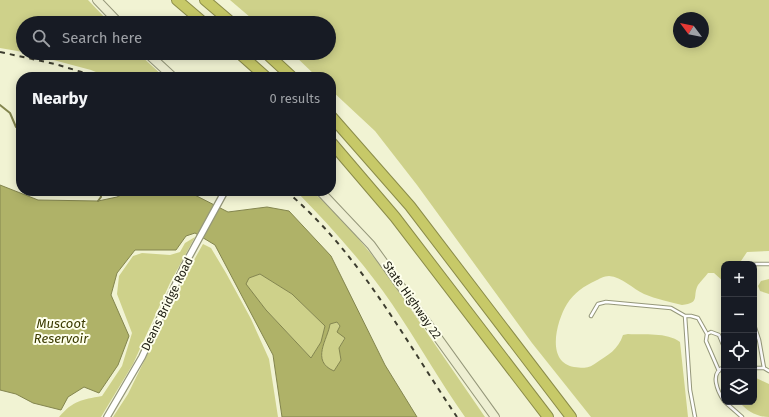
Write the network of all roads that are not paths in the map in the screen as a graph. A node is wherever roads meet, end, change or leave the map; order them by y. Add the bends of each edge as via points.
1 (97, 0) edge
2 (177, 0) edge
3 (205, 0) edge
4 (112, 16) edge
5 (196, 16) edge
6 (224, 16) edge
7 (155, 60) edge
8 (247, 60) edge
9 (274, 60) edge
10 (168, 72) edge
11 (260, 72) edge
12 (287, 72) edge
13 (336, 122) edge
14 (336, 148) edge
15 (222, 196) edge
16 (325, 196) edge
17 (757, 264) edge
18 (769, 264) edge
19 (592, 316) dead end
20 (685, 316) junction
21 (757, 333) edge
22 (707, 334) junction
23 (721, 340) edge
24 (757, 368) edge
25 (764, 368) junction
26 (722, 369) edge
27 (719, 371) junction
28 (769, 371) edge
29 (721, 395) edge
30 (728, 405) edge
31 (107, 417) edge
32 (494, 417) edge
33 (548, 417) edge
34 (571, 417) edge
35 (695, 417) edge
36 (742, 417) edge

1 - 4 main road
2 - 5 highway
3 - 6 highway
7 - 10 main road
8 - 11 highway
9 - 12 highway
13 - 34 highway via 410,206
14 - 33 highway via 395,217
15 - 31 street, Deans Bridge Road via 173,288 142,357
16 - 32 main road, State Highway 22 via 372,244
17 - 18 lane
19 - 20 lane via 598,304 606,302 671,308
20 - 22 lane via 698,318
20 - 35 lane via 690,390
21 - 25 lane
22 - 23 lane via 712,332 719,335
22 - 27 lane via 706,341
24 - 25 lane
25 - 28 lane
26 - 27 lane
27 - 29 lane via 716,383
30 - 36 lane

